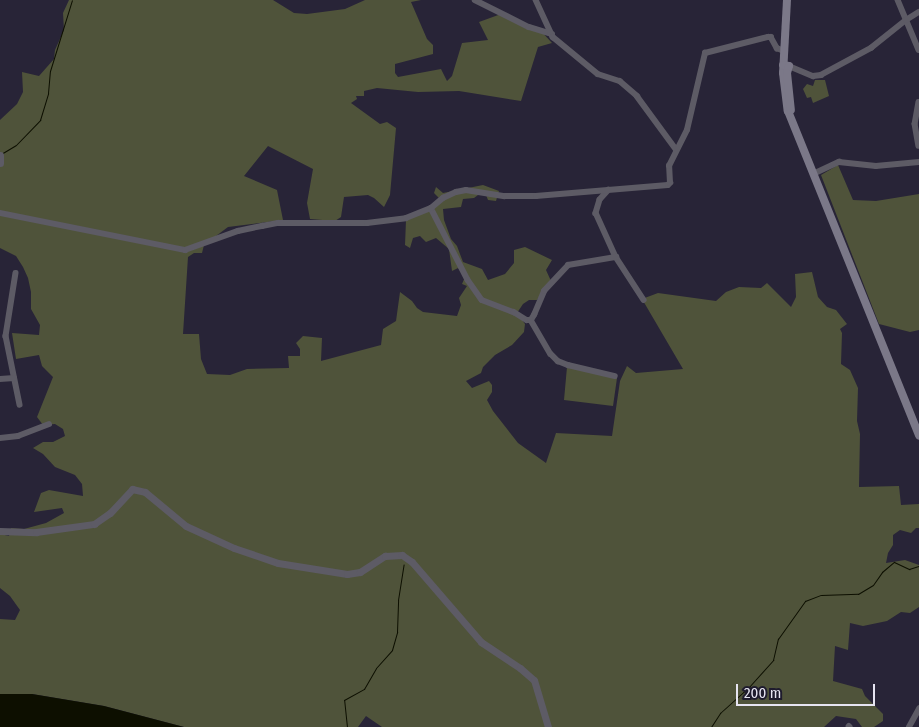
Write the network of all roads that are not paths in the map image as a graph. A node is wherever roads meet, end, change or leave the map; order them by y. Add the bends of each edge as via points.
1 (476, 0) edge
2 (536, 0) edge
3 (787, 0) edge
4 (898, 0) edge
5 (919, 12) edge
6 (906, 20) junction
7 (552, 34) junction
8 (919, 50) edge
9 (784, 51) junction
10 (786, 66) junction
11 (919, 102) edge
12 (919, 146) edge
13 (676, 149) junction
14 (0, 155) edge
15 (919, 162) edge
16 (0, 163) edge
17 (813, 174) junction
18 (609, 190) junction
19 (431, 208) junction
20 (0, 213) edge
21 (616, 257) junction
22 (16, 272) dead end
23 (644, 300) dead end
24 (530, 320) junction
25 (616, 376) dead end
26 (14, 378) junction
27 (0, 379) edge
28 (20, 406) dead end
29 (49, 424) dead end
30 (919, 436) edge
31 (0, 438) edge
32 (0, 531) edge
33 (919, 709) edge
34 (548, 727) edge
35 (909, 727) edge

1 - 7 street via 529,27
2 - 7 street
3 - 9 main road
4 - 6 street
5 - 6 street
6 - 8 street
6 - 10 street via 871,48 821,75 813,76
7 - 13 street via 598,74 620,81 636,96
9 - 10 main road
9 - 13 street via 768,37 705,53 687,130
10 - 17 main road via 785,98
11 - 12 street via 915,124
13 - 18 street via 669,166 668,185
14 - 16 street
15 - 17 street via 876,166 839,162
17 - 30 main road
18 - 19 street via 520,196 466,190 443,198
18 - 21 street via 600,200 596,213
19 - 20 street via 406,218 367,223 278,223 238,231 185,250
19 - 24 street via 468,280 482,300
21 - 23 street
21 - 24 street via 568,265 544,291
22 - 26 street via 6,336
24 - 25 street via 558,361
26 - 27 street
26 - 28 street
29 - 31 street via 18,436
32 - 34 street via 36,532 94,524 132,490 145,492 186,526 234,548 278,563 347,574 360,572 385,556 402,555 412,562 481,642 534,680
33 - 35 street

